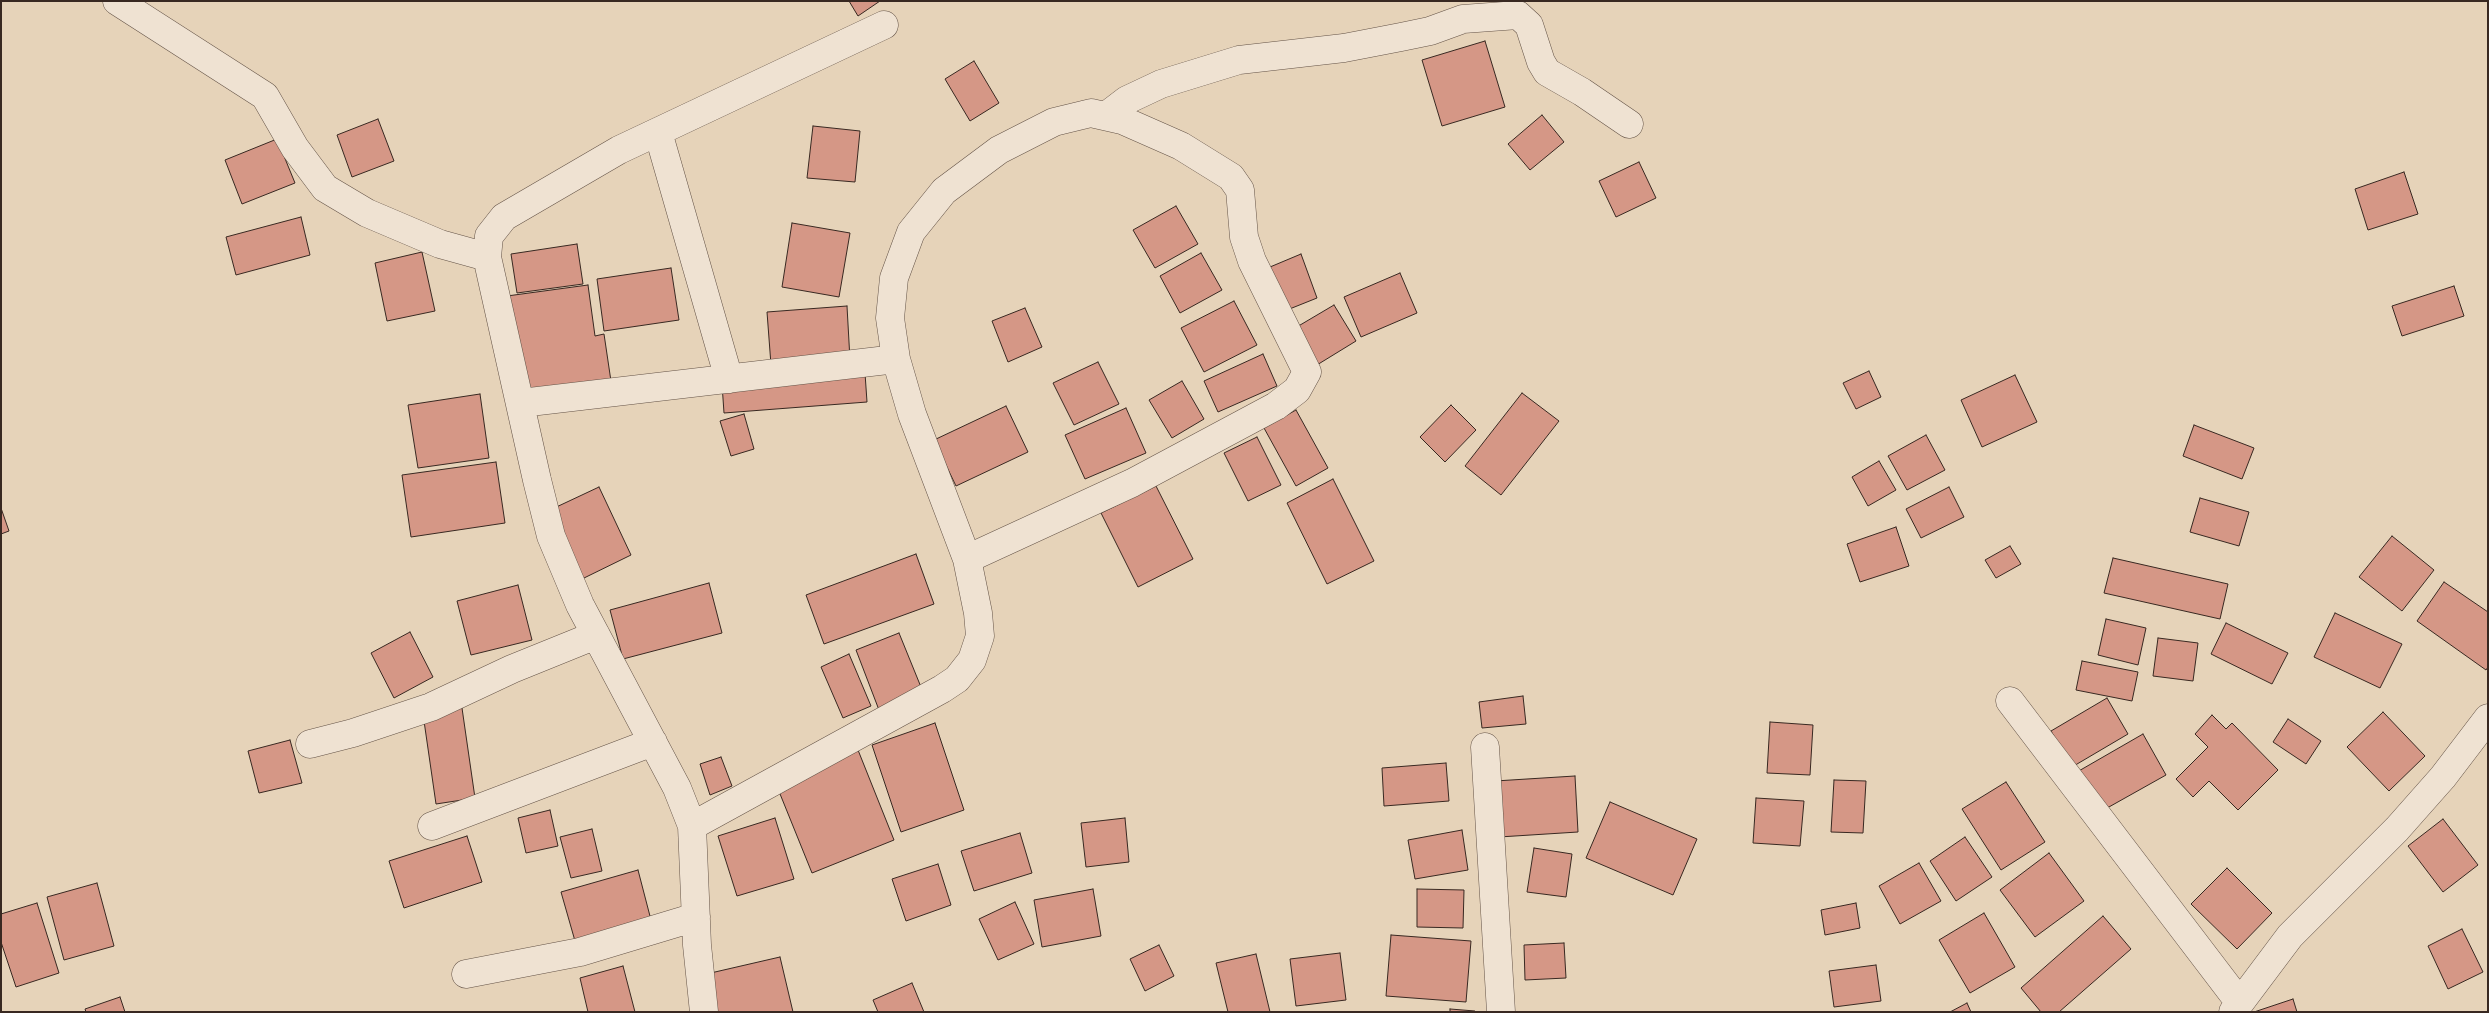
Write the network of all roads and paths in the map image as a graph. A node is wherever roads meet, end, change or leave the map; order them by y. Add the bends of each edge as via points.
1 (117, 1) edge
2 (884, 24) dead end
3 (1106, 116) junction
4 (1629, 124) dead end
5 (658, 132) junction
6 (487, 258) junction
7 (896, 360) junction
8 (729, 379) junction
9 (521, 403) junction
10 (966, 559) junction
11 (596, 635) junction
12 (2010, 701) dead end
13 (2485, 729) edge
14 (653, 742) junction
15 (310, 744) dead end
16 (1485, 747) dead end
17 (432, 826) dead end
18 (692, 826) junction
19 (696, 917) junction
20 (466, 974) dead end
21 (2236, 1007) edge
22 (704, 1012) edge
23 (1502, 1012) edge

1 - 6 street via 265,96 295,148 326,188 367,213 431,240
2 - 5 street
3 - 4 street via 1127,100 1161,84 1239,60 1344,48 1430,31 1463,19 1518,15 1529,25 1547,72
3 - 7 street via 1091,113 1054,122 999,150 944,191 911,232 894,278 890,318
3 - 10 street via 1180,146 1231,177 1240,190 1244,237 1252,261 1307,372 1297,390 1276,406 1132,483
5 - 6 street via 619,150 504,217 489,236
5 - 8 street
6 - 9 street
7 - 8 street
7 - 10 street via 912,414
8 - 9 street
9 - 11 street via 551,536
10 - 18 street via 980,636 972,660 957,679
11 - 14 street
11 - 15 street via 512,669 432,707
12 - 21 street
13 - 21 street via 2397,829 2290,936
14 - 17 street
14 - 18 street
16 - 23 street
18 - 19 street
19 - 20 street via 580,952
19 - 22 street

